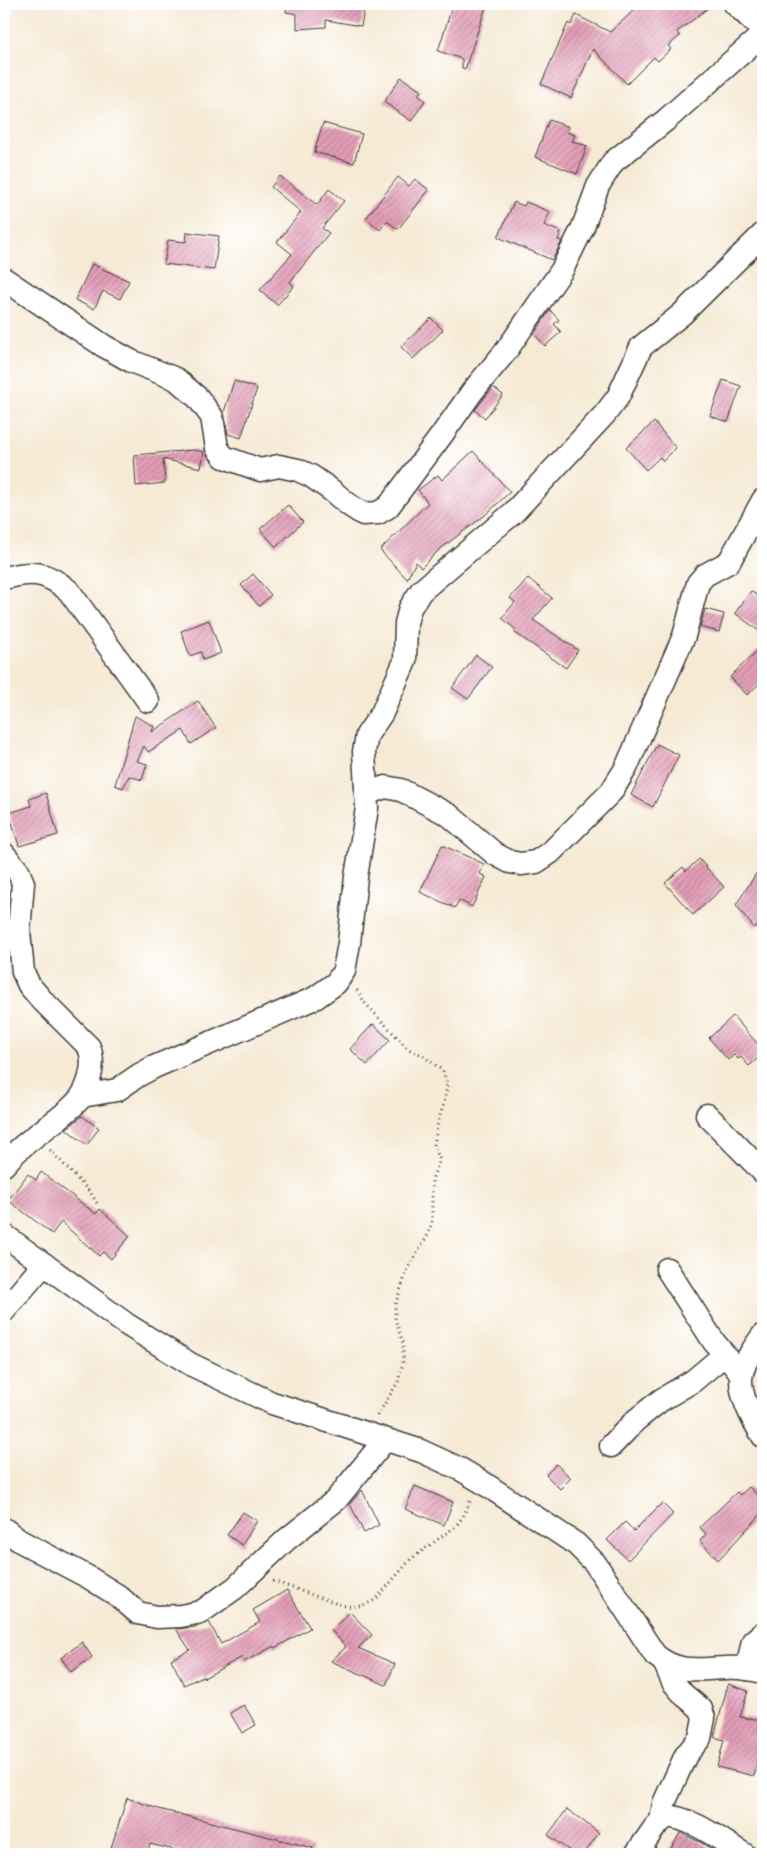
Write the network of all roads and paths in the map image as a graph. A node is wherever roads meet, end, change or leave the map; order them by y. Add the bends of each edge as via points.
1 (735, 4) edge
2 (763, 30) edge
3 (763, 34) edge
4 (763, 234) edge
5 (4, 279) edge
6 (763, 500) edge
7 (4, 578) edge
8 (148, 701) dead end
9 (366, 794) junction
10 (4, 854) edge
11 (344, 971) junction
12 (82, 1096) junction
13 (707, 1115) dead end
14 (38, 1133) junction
15 (4, 1165) edge
16 (763, 1172) edge
17 (98, 1203) dead end
18 (4, 1235) edge
19 (44, 1264) junction
20 (667, 1270) dead end
21 (4, 1311) edge
22 (763, 1335) edge
23 (724, 1355) junction
24 (742, 1374) junction
25 (763, 1436) edge
26 (377, 1437) junction
27 (611, 1446) dead end
28 (482, 1482) junction
29 (4, 1529) edge
30 (254, 1572) junction
31 (763, 1633) edge
32 (665, 1664) junction
33 (755, 1670) edge
34 (661, 1821) junction
35 (636, 1854) edge
36 (744, 1854) edge

1 - 2 street
3 - 5 street via 613,162 598,186 562,270 506,351 388,507 378,513 363,514 298,470 279,466 260,470 224,457 217,448 212,416 198,398 176,379 104,346
4 - 9 street via 682,314 642,347 618,397 538,487 513,513 421,591 410,608 406,623 405,661 382,713 367,735 364,752
6 - 9 street via 729,562 705,575 698,583 684,636 626,768 611,792 551,852 536,862 510,862 495,854 449,816 401,790 384,787
7 - 8 street via 36,573 55,579 70,591
9 - 11 street via 367,808
10 - 12 street via 23,883 19,931 23,972 41,999 89,1046 92,1055
11 - 12 street via 336,983 315,998 154,1067 117,1090
11 - 26 path via 365,1003 408,1049 422,1054 443,1071 447,1084 434,1146 440,1160 432,1179 432,1222 408,1268 395,1306 395,1319 403,1343 403,1363 398,1382 380,1409
12 - 14 street
13 - 16 street
14 - 15 street
14 - 17 path
18 - 19 street
19 - 21 street
19 - 26 street via 126,1324 192,1365 272,1403
20 - 23 street
22 - 24 street
23 - 24 street
23 - 27 street via 636,1420
24 - 25 street via 743,1398
26 - 28 street via 429,1455
26 - 30 street via 336,1500 286,1540
28 - 30 path via 456,1526 411,1559 369,1604 341,1605
28 - 32 street via 576,1544 595,1563 655,1656
29 - 30 street via 88,1577 138,1613 157,1617 201,1612
31 - 33 street via 753,1641
32 - 33 street via 681,1669
32 - 34 street via 673,1682 700,1709 704,1718 700,1738 686,1755 664,1803
34 - 35 street
34 - 36 street via 666,1816 680,1818

